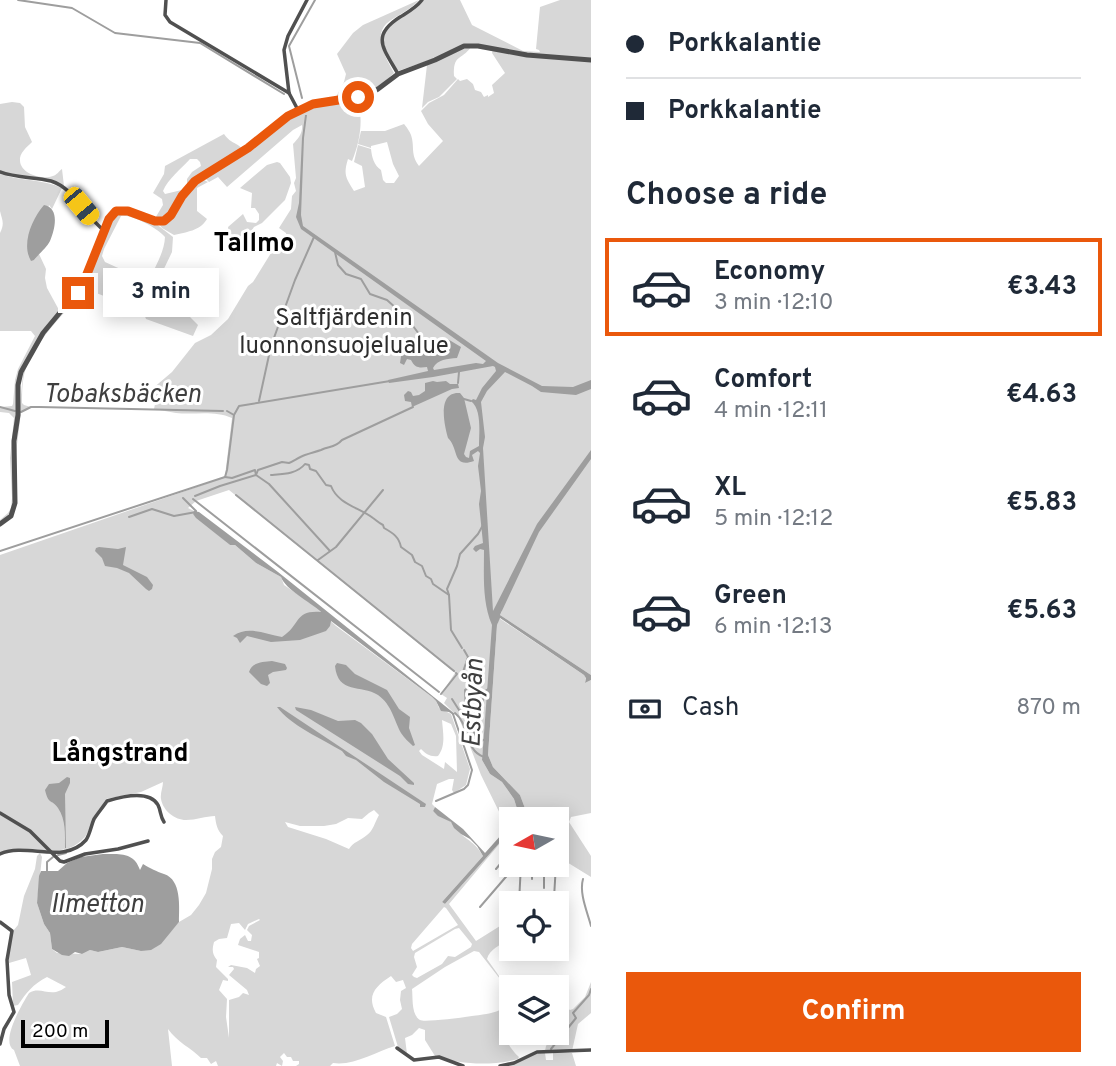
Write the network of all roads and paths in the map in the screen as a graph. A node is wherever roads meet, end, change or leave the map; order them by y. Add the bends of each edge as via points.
1 (166, 0) edge
2 (307, 0) edge
3 (422, 0) edge
4 (591, 60) edge
5 (398, 74) junction
6 (289, 93) junction
7 (298, 110) junction
8 (0, 173) edge
9 (109, 219) junction
10 (96, 223) junction
11 (104, 231) junction
12 (0, 524) edge
13 (0, 813) edge
14 (164, 822) dead end
15 (148, 841) dead end
16 (52, 853) junction
17 (0, 854) edge
18 (0, 922) edge
19 (0, 1044) edge
20 (397, 1048) dead end
21 (591, 1050) edge
22 (463, 1066) edge
23 (500, 1066) edge

1 - 6 street via 164,11 170,22
2 - 6 street via 285,44
3 - 5 street via 383,33 384,47
4 - 5 street via 471,45
5 - 7 street via 366,96
6 - 7 street
7 - 9 street via 195,181 167,219 157,222 124,210
8 - 10 street via 60,185
9 - 10 street
9 - 11 street
10 - 11 street
11 - 12 street via 82,286 43,332 21,372 14,441 15,503 11,516
13 - 16 street via 30,831
14 - 16 street via 152,799 137,796 107,801 84,842
15 - 16 street via 64,862
16 - 17 street via 15,850
18 - 19 street via 12,932 7,960 14,1012
20 - 22 street via 414,1060 439,1057
21 - 23 street via 537,1052

